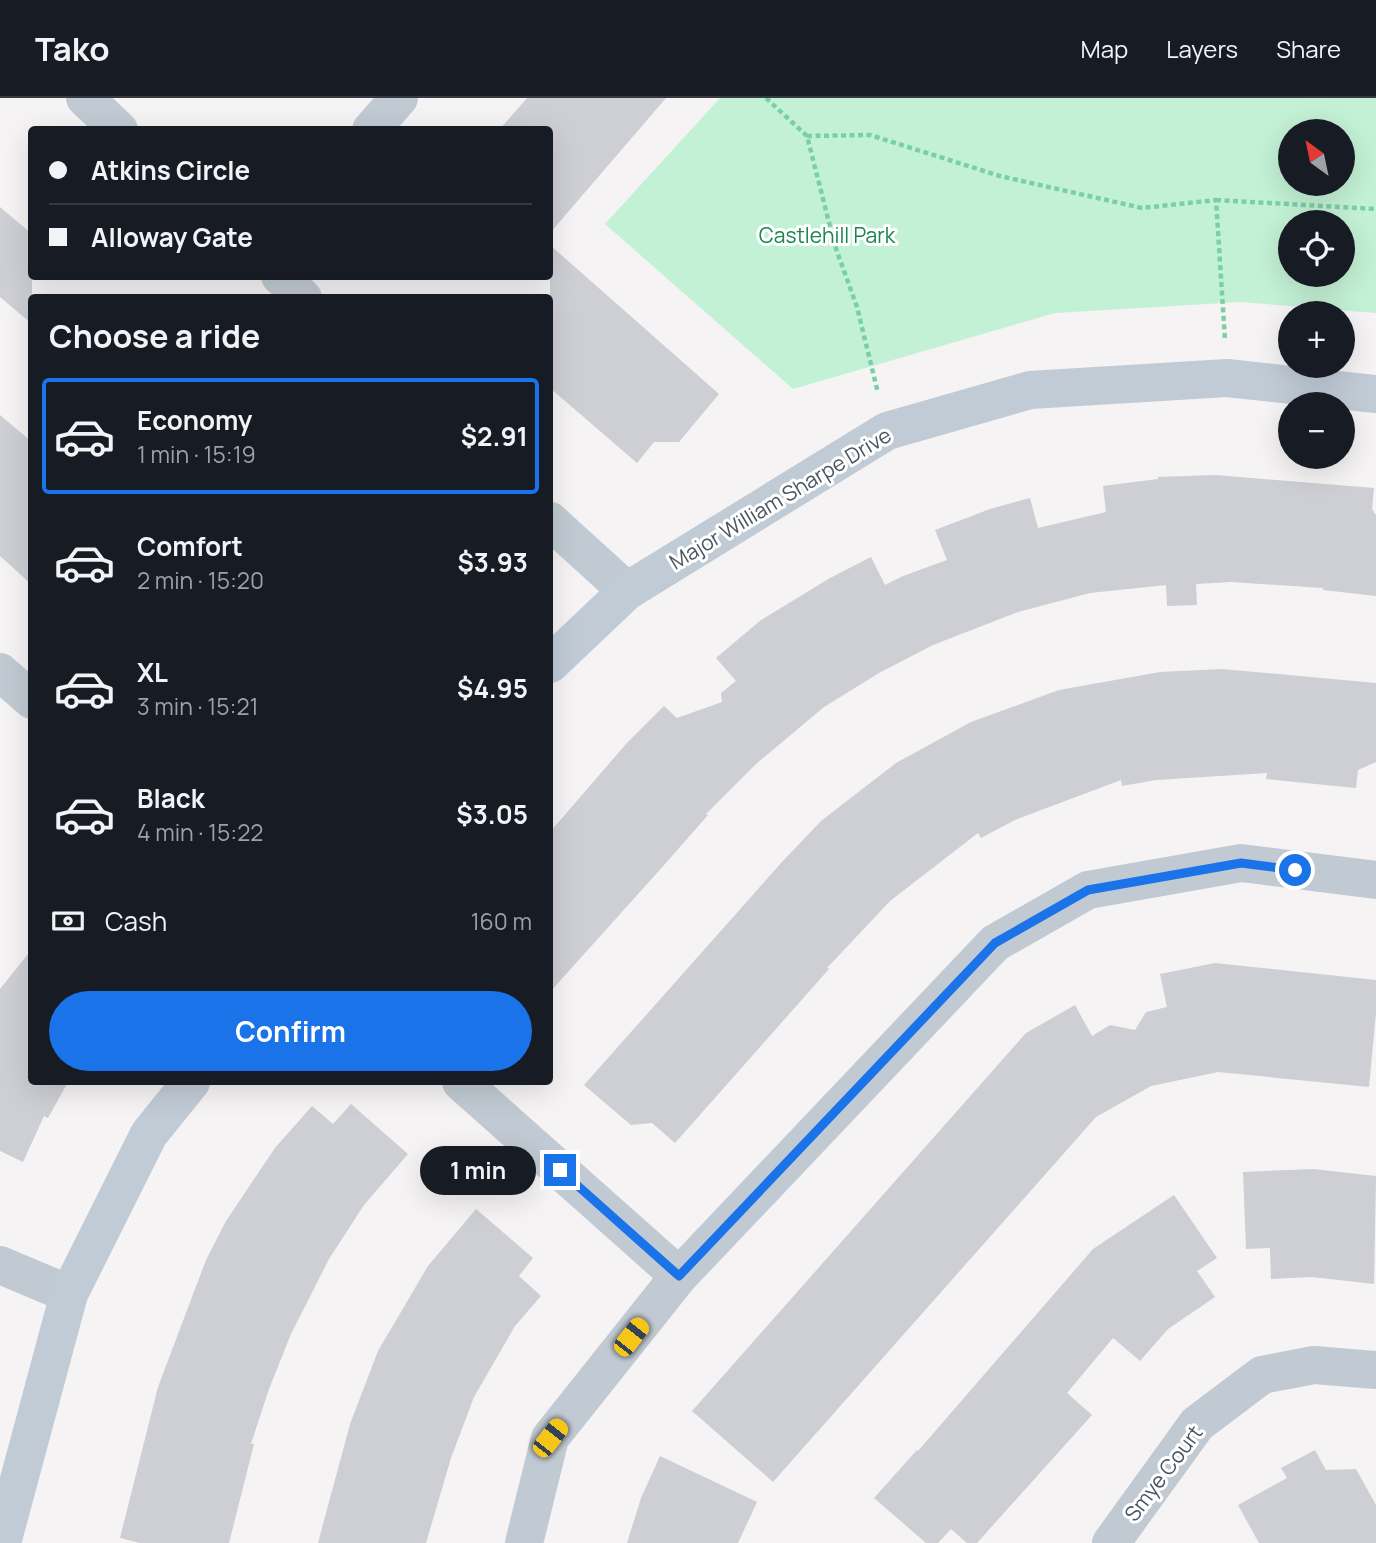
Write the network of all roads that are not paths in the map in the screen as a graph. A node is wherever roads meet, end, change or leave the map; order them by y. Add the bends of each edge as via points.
1 (85, 98) edge
2 (399, 98) edge
3 (116, 126) edge
4 (374, 126) edge
5 (284, 280) edge
6 (299, 294) edge
7 (1376, 394) edge
8 (553, 524) edge
9 (626, 591) junction
10 (553, 661) edge
11 (0, 672) edge
12 (28, 696) edge
13 (1376, 880) edge
14 (189, 1085) edge
15 (464, 1085) edge
16 (0, 1265) edge
17 (679, 1276) junction
18 (69, 1294) junction
19 (1376, 1370) edge
20 (2, 1543) edge
21 (524, 1543) edge
22 (1111, 1543) edge

1 - 3 street
2 - 4 street
5 - 6 street
7 - 9 street, Major William Sharpe Drive via 1227,378 1030,390 887,431
8 - 9 street
9 - 10 street, Major William Sharpe Drive
11 - 12 street
13 - 17 street via 1241,863 1088,890 995,943
14 - 18 street via 149,1134
15 - 17 street
16 - 18 street
17 - 21 street via 550,1438
18 - 20 street
19 - 22 street, Smye Court via 1314,1365 1262,1375 1196,1424

